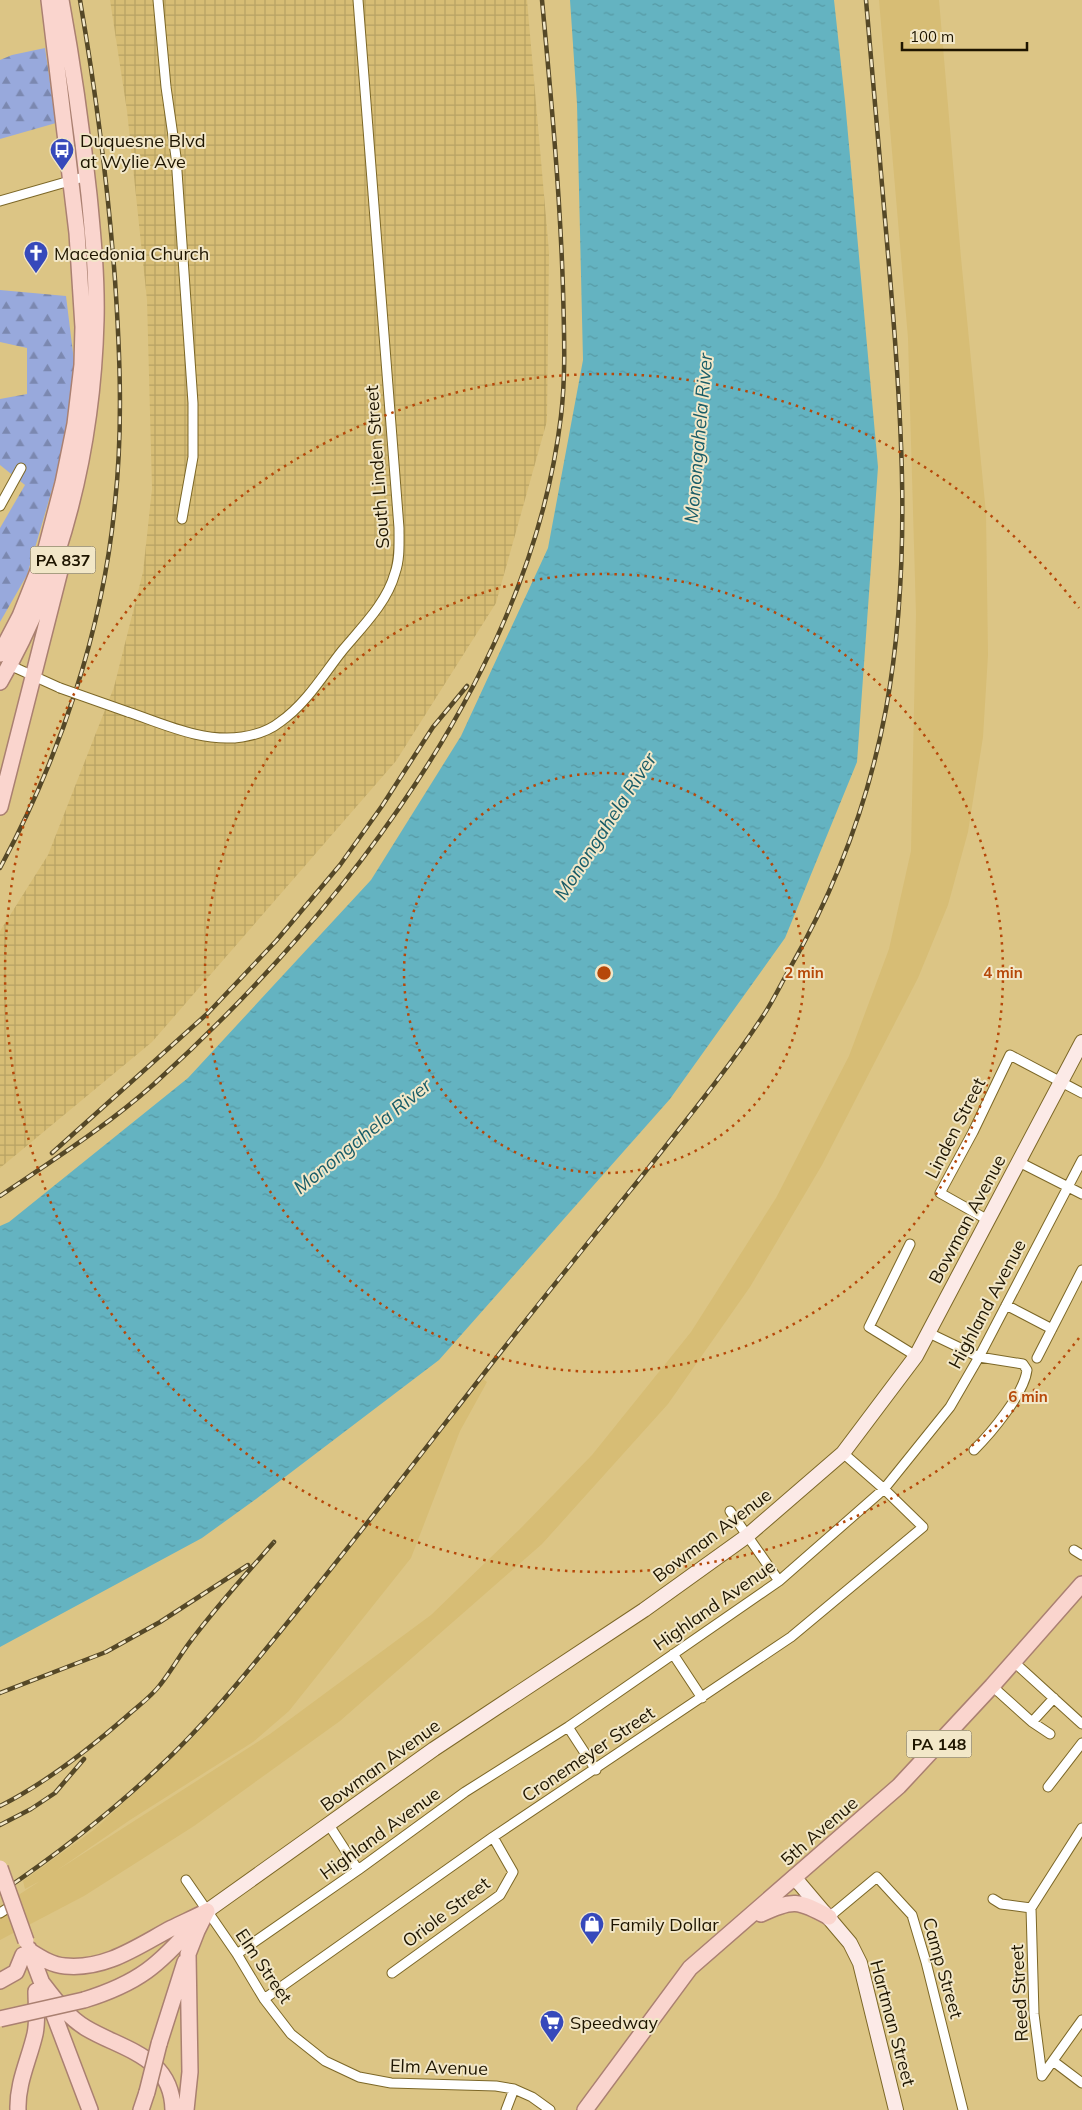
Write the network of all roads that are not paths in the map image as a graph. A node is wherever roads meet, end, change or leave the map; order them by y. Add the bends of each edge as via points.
1 (49, 0) edge
2 (61, 0) edge
3 (158, 0) edge
4 (358, 0) edge
5 (87, 176) junction
6 (72, 179) junction
7 (0, 201) edge
8 (85, 441) junction
9 (21, 468) dead end
10 (0, 506) edge
11 (182, 519) dead end
12 (3, 660) edge
13 (33, 677) junction
14 (0, 682) edge
15 (0, 807) edge
16 (1082, 1042) edge
17 (1061, 1082) junction
18 (1082, 1093) edge
19 (1082, 1160) edge
20 (1019, 1162) junction
21 (1067, 1187) junction
22 (1082, 1194) edge
23 (988, 1220) junction
24 (910, 1244) dead end
25 (1082, 1270) edge
26 (1006, 1305) junction
27 (1052, 1329) junction
28 (929, 1333) junction
29 (916, 1356) junction
30 (979, 1357) junction
31 (1038, 1358) dead end
32 (974, 1450) dead end
33 (842, 1453) junction
34 (884, 1489) junction
35 (730, 1511) dead end
36 (746, 1536) junction
37 (1074, 1550) dead end
38 (1082, 1555) edge
39 (779, 1581) junction
40 (1082, 1584) edge
41 (1077, 1596) edge
42 (673, 1654) junction
43 (1014, 1662) junction
44 (992, 1686) junction
45 (702, 1698) junction
46 (1054, 1698) junction
47 (1032, 1722) junction
48 (1082, 1724) edge
49 (568, 1727) junction
50 (1050, 1734) dead end
51 (1082, 1743) edge
52 (596, 1770) junction
53 (1048, 1787) dead end
54 (329, 1825) junction
55 (1082, 1828) edge
56 (493, 1837) junction
57 (0, 1868) edge
58 (358, 1870) junction
59 (794, 1877) junction
60 (186, 1880) dead end
61 (0, 1890) edge
62 (994, 1898) dead end
63 (11, 1906) dead end
64 (1031, 1908) junction
65 (207, 1911) junction
66 (0, 1913) edge
67 (829, 1917) junction
68 (745, 1920) junction
69 (25, 1947) junction
70 (188, 1954) junction
71 (237, 1954) junction
72 (392, 1973) dead end
73 (0, 1981) edge
74 (39, 1988) junction
75 (264, 1999) junction
76 (0, 2019) edge
77 (1082, 2020) edge
78 (325, 2061) joint
79 (1053, 2061) junction
80 (1082, 2083) edge
81 (514, 2089) junction
82 (18, 2110) edge
83 (81, 2110) edge
84 (90, 2110) edge
85 (141, 2110) edge
86 (173, 2110) edge
87 (186, 2110) edge
88 (506, 2110) edge
89 (550, 2110) edge
90 (585, 2110) edge
91 (896, 2110) edge
92 (963, 2110) edge

1 - 6 main road, PA 837
2 - 5 main road, PA 837
3 - 11 street via 176,157 193,403 193,457
4 - 13 street, South Linden Street, bridge via 399,528 395,574 383,600 296,710 261,732 241,737 215,738 193,734
5 - 6 street
5 - 8 main road, PA 837 via 96,301 93,377
6 - 7 street
6 - 12 main road, PA 837 via 83,326 75,424 44,556
8 - 12 main road via 59,548 38,602
8 - 13 main road, PA 837 via 73,520
9 - 10 street
12 - 13 street, South Linden Street
12 - 14 main road
13 - 15 main road, PA 837
16 - 17 main road, Bowman Avenue
17 - 18 street
17 - 20 main road, Bowman Avenue
17 - 23 street, Linden Street via 1010,1055 940,1193
19 - 21 street, Highland Avenue
20 - 21 street
20 - 23 main road, Bowman Avenue
21 - 22 street
21 - 26 street, Highland Avenue
23 - 28 main road, Bowman Avenue
24 - 29 street via 869,1327
25 - 27 street
26 - 27 street
26 - 30 street, Highland Avenue
27 - 31 street
28 - 29 main road, Bowman Avenue
28 - 30 street
29 - 33 main road, Bowman Avenue
30 - 32 street via 1023,1364 1027,1370 1022,1386 993,1431
30 - 34 street, Highland Avenue via 950,1407
33 - 34 street
33 - 36 main road, Bowman Avenue
34 - 39 street, Highland Avenue
34 - 45 street, Cronemeyer Street via 923,1528 791,1637
35 - 36 street
36 - 39 street
36 - 54 main road, Bowman Avenue via 644,1610 434,1748
37 - 38 street
39 - 42 street, Highland Avenue
40 - 41 main road, 5th Avenue / PA 148
41 - 43 main road, 5th Avenue / PA 148
42 - 45 street
42 - 49 street, Highland Avenue
43 - 44 main road, 5th Avenue / PA 148
43 - 46 street
44 - 47 street
44 - 59 main road, 5th Avenue / PA 148 via 899,1786
45 - 52 street, Cronemeyer Street
46 - 47 street
46 - 48 street
47 - 50 street
49 - 52 street
49 - 58 street, Highland Avenue via 465,1792
51 - 53 street
52 - 56 street, Cronemeyer Street
54 - 58 street
54 - 65 main road, Bowman Avenue
55 - 64 street
56 - 72 street, Oriole Street via 513,1872 500,1895
56 - 75 street, Cronemeyer Street
57 - 69 main road, bridge
58 - 71 street, Highland Avenue
59 - 67 main road, Hartman Street
59 - 68 main road, 5th Avenue / PA 148
60 - 65 street, Elm Street
61 - 69 main road
62 - 64 street via 1001,1904
63 - 66 street
64 - 79 street, Reed Street via 1034,2014 1042,2076
65 - 69 main road via 107,1962 64,1966 49,1962
65 - 70 main road
65 - 71 street, Elm Street
65 - 76 main road, bridge via 158,1964 133,1981 84,2000
67 - 68 main road via 794,1902
67 - 91 main road, Hartman Street via 850,1943 860,1963
67 - 92 street, Camp Street via 877,1877 912,1915
68 - 90 main road, 5th Avenue / PA 148 via 690,1968
69 - 73 main road via 16,1972
69 - 74 main road
70 - 85 main road, bridge
70 - 87 main road via 190,2072
71 - 75 street, Elm Street
74 - 82 main road via 35,2033 21,2078
74 - 83 main road
74 - 84 main road
74 - 86 main road via 86,2028 142,2056 161,2072 169,2088
75 - 78 street, Elm Street via 291,2034
77 - 79 street
78 - 81 street, Elm Avenue via 359,2077 391,2083
79 - 80 street
81 - 88 street
81 - 89 street, Elm Avenue

